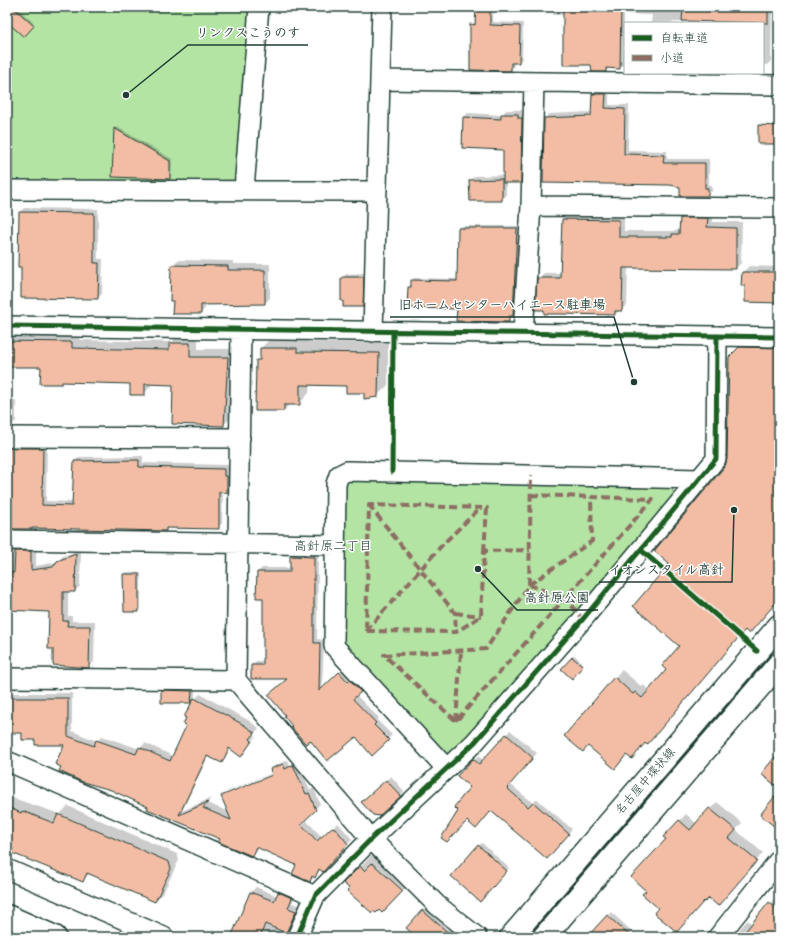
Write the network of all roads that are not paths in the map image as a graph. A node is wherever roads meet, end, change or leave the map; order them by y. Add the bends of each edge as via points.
1 (259, 7) edge
2 (382, 7) edge
3 (380, 80) junction
4 (534, 82) junction
5 (779, 85) edge
6 (244, 189) junction
7 (7, 190) edge
8 (377, 190) junction
9 (531, 206) junction
10 (779, 208) edge
11 (7, 326) edge
12 (241, 330) junction
13 (373, 332) junction
14 (523, 333) junction
15 (717, 336) junction
16 (779, 337) edge
17 (7, 437) edge
18 (240, 438) junction
19 (700, 479) junction
20 (7, 540) edge
21 (238, 545) junction
22 (336, 546) junction
23 (779, 626) edge
24 (779, 664) edge
25 (7, 678) edge
26 (236, 680) junction
27 (7, 761) edge
28 (446, 768) junction
29 (371, 839) junction
30 (779, 860) edge
31 (7, 869) edge
32 (315, 896) junction
33 (7, 916) edge
34 (7, 932) edge
35 (18, 937) edge
36 (56, 937) edge
37 (164, 937) edge
38 (297, 937) edge
39 (477, 937) edge
40 (511, 937) edge
41 (544, 937) edge
42 (718, 937) edge

1 - 6 street
2 - 3 street
3 - 4 street
3 - 8 street
4 - 5 street
4 - 9 street
6 - 7 street
6 - 8 street
8 - 13 street
9 - 10 street
9 - 14 street
11 - 12 street
12 - 13 street
12 - 18 street
13 - 14 street
14 - 15 street
15 - 16 street
15 - 19 street via 716,459
17 - 18 street
18 - 21 street
19 - 22 street via 347,471 339,475 336,484
19 - 28 street via 474,743
20 - 21 street
21 - 22 street
21 - 26 street
22 - 28 street via 334,646
23 - 40 main road, 名古屋中環状線
24 - 41 main road, 名古屋中環状線
25 - 26 street
26 - 29 street
27 - 32 street
28 - 29 street
29 - 32 street
29 - 39 street via 437,905
30 - 42 street
31 - 37 street
32 - 38 street
33 - 36 main road
34 - 35 main road

